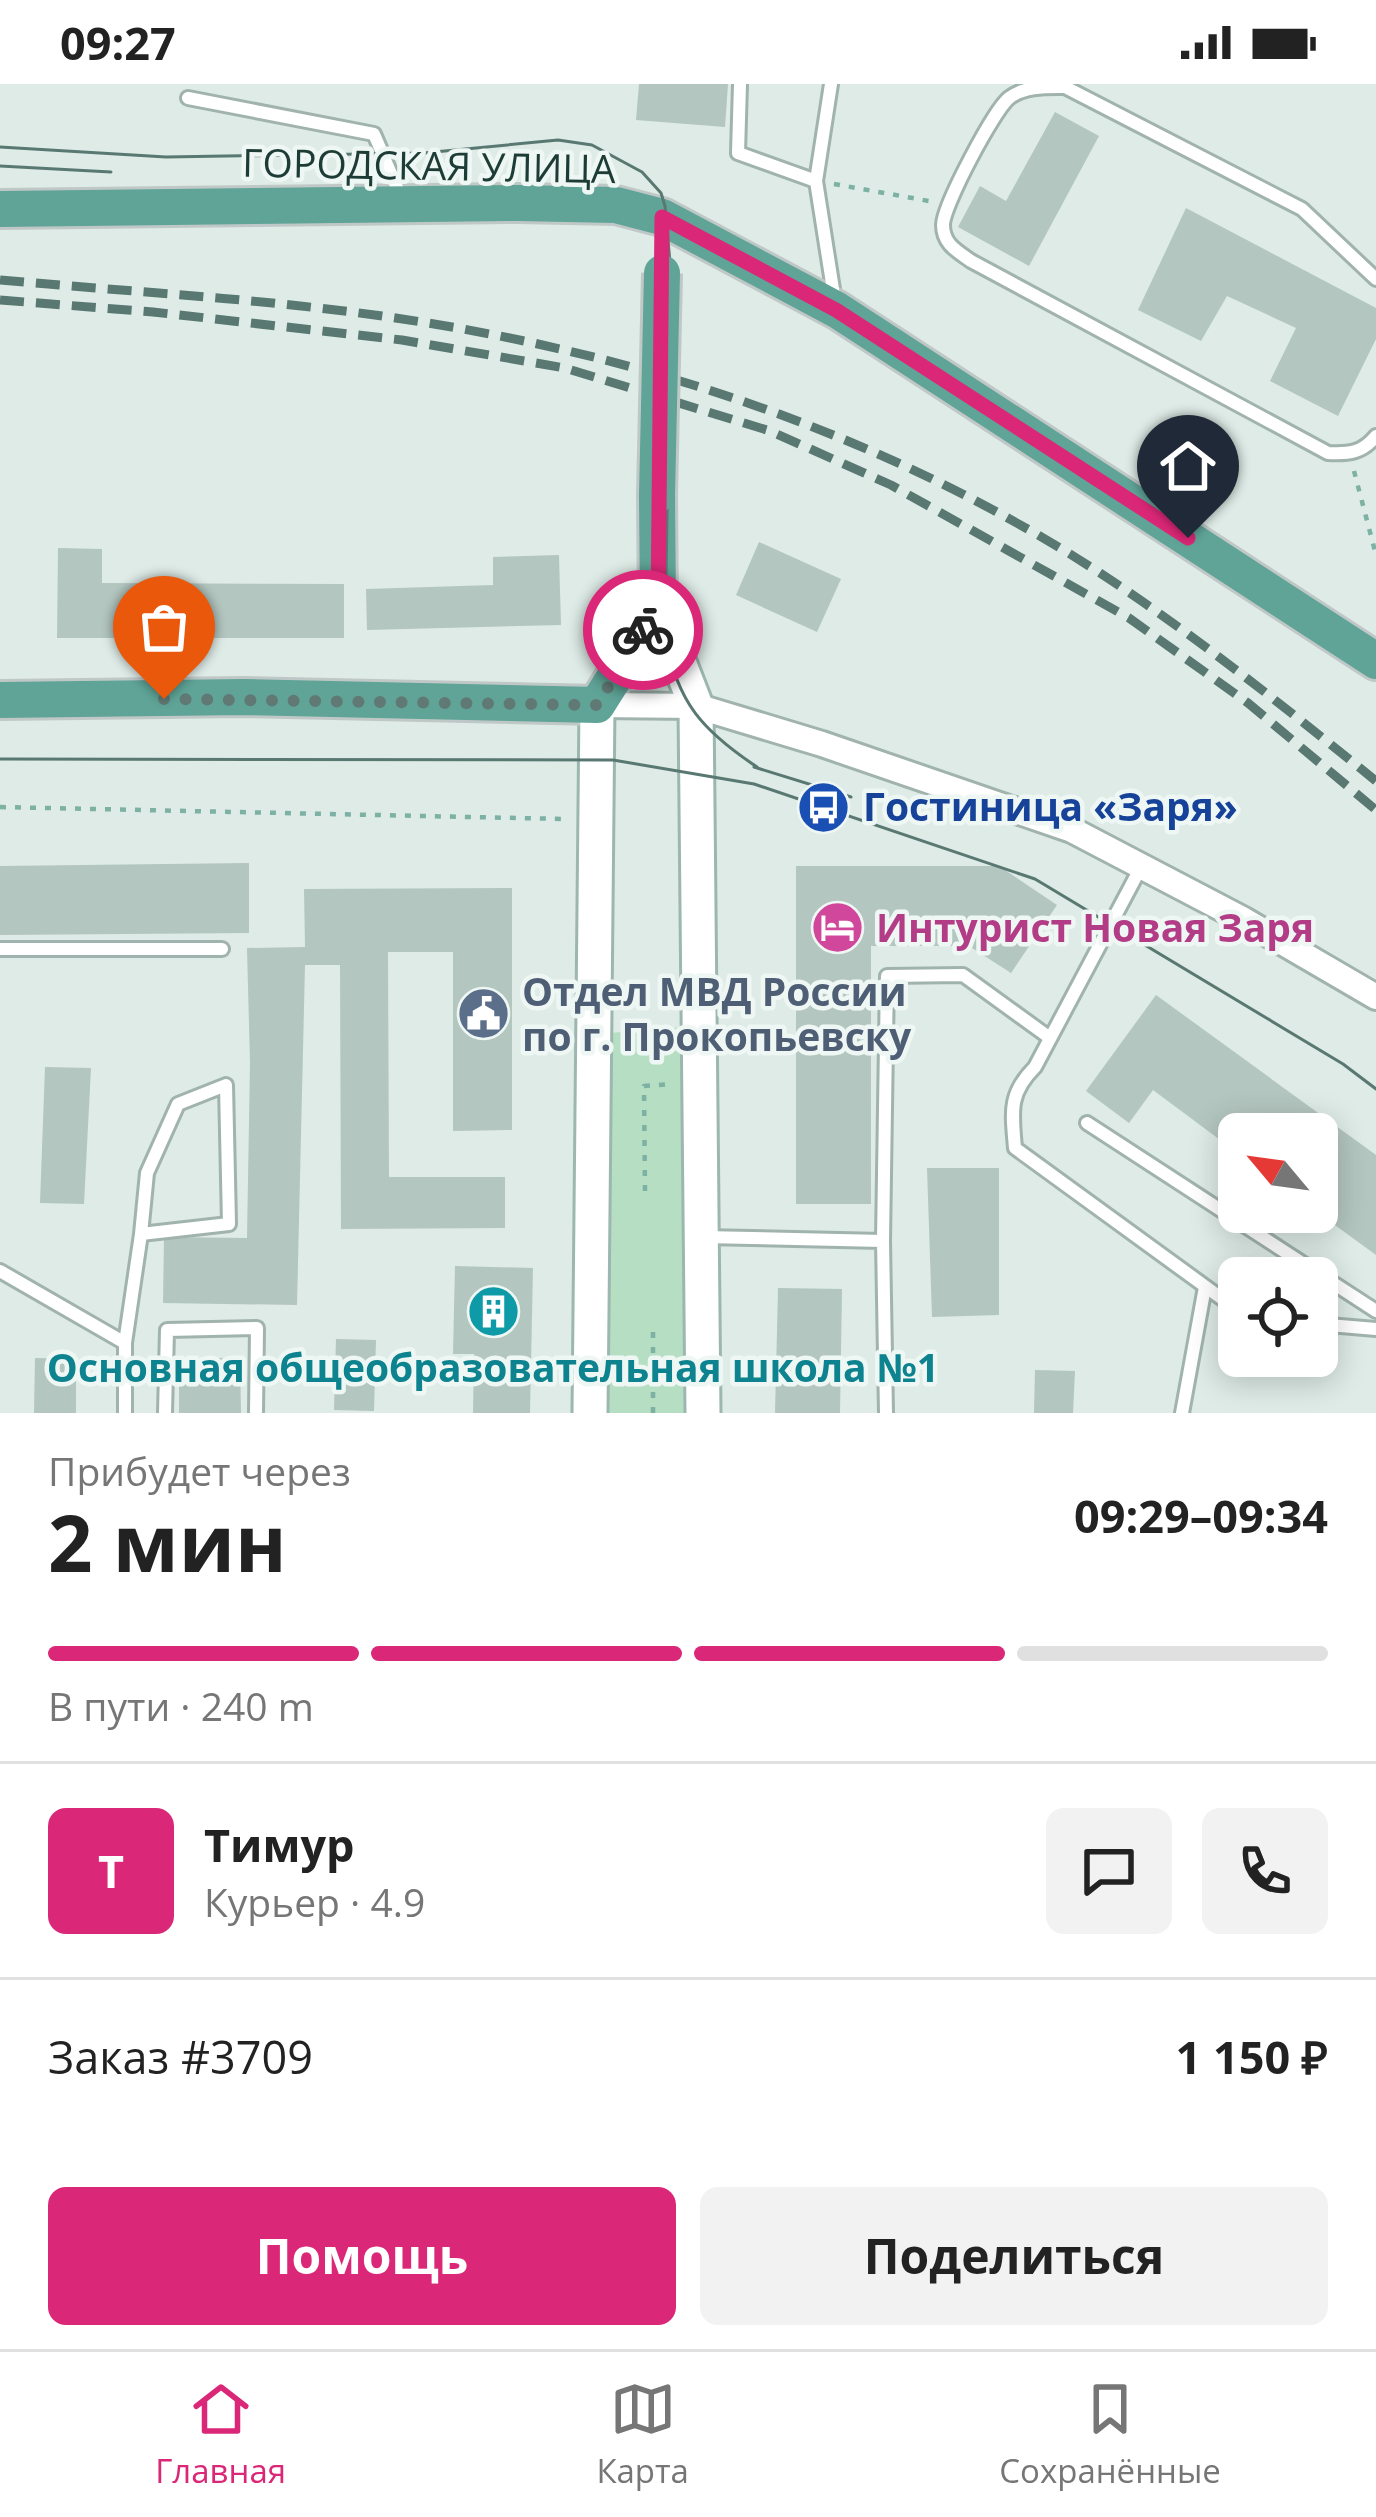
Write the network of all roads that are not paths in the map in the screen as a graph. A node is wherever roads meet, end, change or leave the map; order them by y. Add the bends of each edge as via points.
1 (740, 84) edge
2 (834, 85) edge
3 (188, 98) dead end
4 (816, 181) junction
5 (404, 204) junction
6 (0, 208) edge
7 (662, 217) junction
8 (1376, 279) edge
9 (836, 310) junction
10 (1376, 436) edge
11 (658, 608) junction
12 (1376, 661) edge
13 (0, 700) edge
14 (597, 705) junction
15 (696, 706) junction
16 (1141, 866) junction
17 (222, 949) dead end
18 (0, 950) edge
19 (1376, 997) edge
20 (1050, 1038) junction
21 (1087, 1123) dead end
22 (141, 1234) junction
23 (701, 1237) junction
24 (883, 1241) junction
25 (0, 1271) edge
26 (1205, 1287) junction
27 (1218, 1296) edge
28 (1376, 1311) edge
29 (1338, 1325) edge
30 (1376, 1328) edge
31 (125, 1343) junction
32 (1183, 1412) edge
33 (124, 1413) edge
34 (165, 1413) edge
35 (256, 1413) edge
36 (590, 1413) edge
37 (704, 1413) edge
38 (886, 1413) edge

1 - 4 lane via 738,153
2 - 4 lane
3 - 5 lane via 374,134
4 - 9 lane
5 - 6 main road, ГОРОДСКАЯ УЛИЦА
5 - 7 main road, ГОРОДСКАЯ УЛИЦА via 616,205
7 - 9 main road, ГОРОДСКАЯ УЛИЦА
7 - 11 main road, bridge
8 - 10 lane via 1302,208 1065,87 1010,98 947,204 943,228 949,246 971,261 1328,453 1366,448
9 - 12 main road, ГОРОДСКАЯ УЛИЦА
11 - 14 main road
11 - 15 main road
13 - 14 main road
14 - 15 street
14 - 36 main road
15 - 16 street via 1072,830
15 - 23 main road
16 - 19 street
16 - 20 lane
17 - 18 lane
20 - 24 lane via 963,975 886,976
20 - 26 lane via 1018,1084 1015,1148
21 - 28 lane
22 - 22 lane via 229,1224 226,1085 178,1105 147,1172
22 - 31 lane
23 - 24 lane
23 - 37 main road
24 - 38 lane
25 - 31 lane
26 - 27 lane
26 - 32 lane
29 - 30 lane
31 - 33 lane
34 - 35 lane via 166,1330 256,1328

